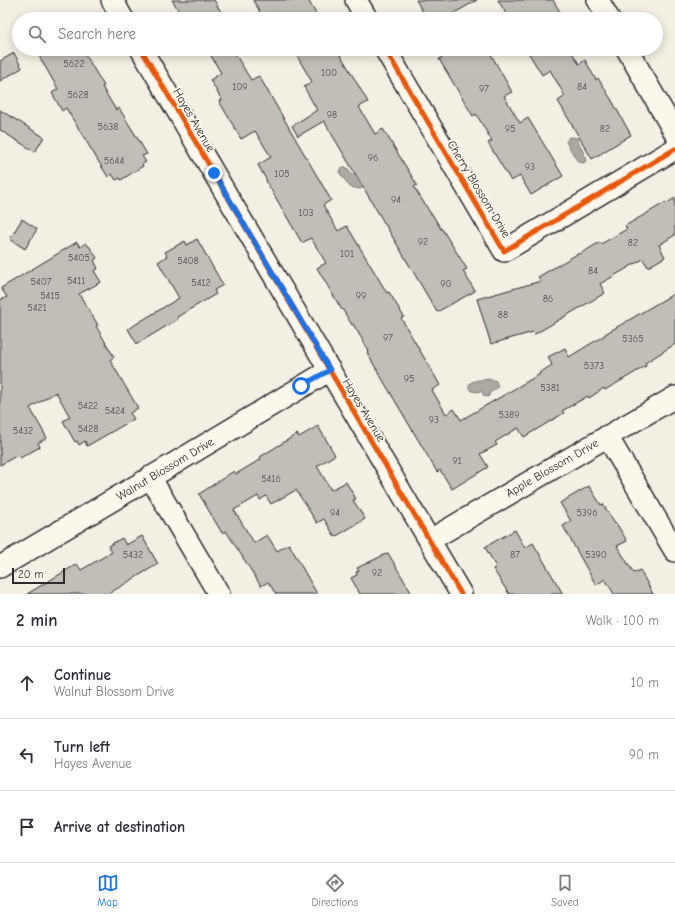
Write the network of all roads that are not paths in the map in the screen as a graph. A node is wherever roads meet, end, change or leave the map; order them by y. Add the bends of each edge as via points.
1 (112, 0) edge
2 (356, 0) edge
3 (598, 0) edge
4 (119, 12) edge
5 (363, 12) edge
6 (605, 12) edge
7 (145, 56) edge
8 (389, 56) edge
9 (631, 56) edge
10 (675, 133) edge
11 (675, 148) edge
12 (330, 370) junction
13 (675, 397) edge
14 (607, 436) junction
15 (150, 478) junction
16 (430, 540) junction
17 (675, 551) edge
18 (0, 567) edge
19 (219, 594) edge
20 (461, 594) edge

1 - 4 street
2 - 5 street
3 - 6 street
7 - 12 street, Hayes Avenue
8 - 11 street, Cherry Blossom Drive via 504,251
9 - 10 street
12 - 15 street, Walnut Blossom Drive
12 - 16 street, Hayes Avenue
13 - 14 street, Apple Blossom Drive
14 - 16 street, Apple Blossom Drive
14 - 17 street
15 - 18 street, Walnut Blossom Drive
15 - 19 street
16 - 20 street, Hayes Avenue

